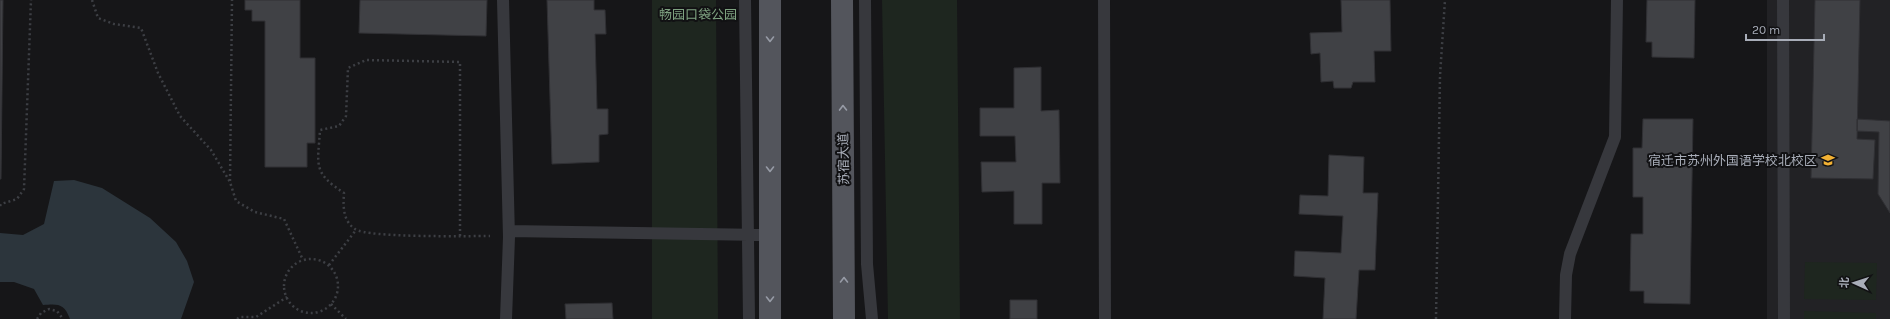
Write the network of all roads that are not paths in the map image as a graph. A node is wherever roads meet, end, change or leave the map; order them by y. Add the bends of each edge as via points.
1 (503, 0) edge
2 (745, 0) edge
3 (770, 0) edge
4 (842, 0) edge
5 (865, 0) edge
6 (1104, 0) edge
7 (1617, 0) edge
8 (1783, 0) edge
9 (509, 234) junction
10 (748, 234) junction
11 (770, 235) junction
12 (506, 319) edge
13 (749, 319) edge
14 (770, 319) edge
15 (844, 319) edge
16 (872, 319) edge
17 (1105, 319) edge
18 (1565, 319) edge
19 (1784, 319) edge

1 - 9 lane
2 - 10 lane
3 -> 11 main road
15 -> 4 main road, 苏宿大道
5 - 16 lane via 866,264
6 - 17 lane
7 - 18 lane via 1615,137 1570,254 1566,275
8 - 19 lane
9 - 10 lane
9 - 12 lane
10 - 11 lane
10 - 13 lane
11 -> 14 main road

